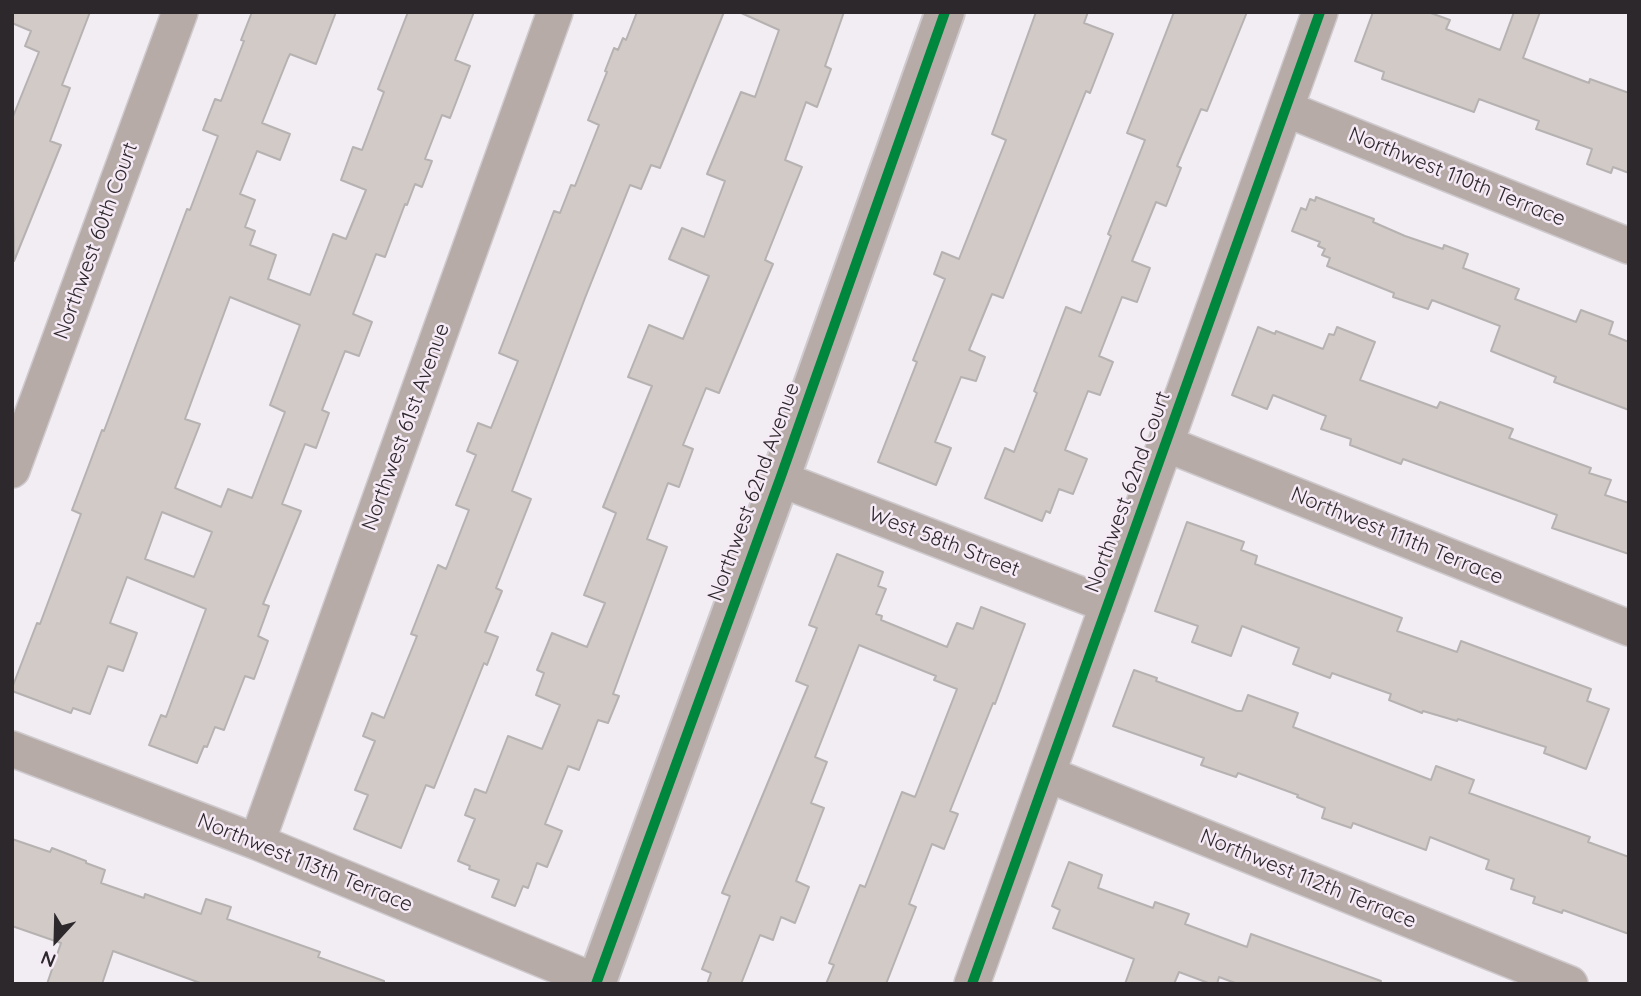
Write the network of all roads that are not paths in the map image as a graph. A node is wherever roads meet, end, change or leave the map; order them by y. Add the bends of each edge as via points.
1 (180, 12) edge
2 (555, 12) edge
3 (945, 12) edge
4 (1320, 12) edge
5 (1286, 109) junction
6 (1629, 246) edge
7 (1166, 443) junction
8 (12, 470) edge
9 (780, 479) junction
10 (1108, 605) junction
11 (1629, 628) edge
12 (12, 749) edge
13 (1047, 774) junction
14 (257, 842) junction
15 (596, 983) edge
16 (972, 984) edge
17 (1570, 984) edge

1 - 8 street, Northwest 60th Court
2 - 14 street, Northwest 61st Avenue
3 - 9 street, Northwest 62nd Avenue
4 - 5 street, Northwest 62nd Court
5 - 6 street, Northwest 110th Terrace
5 - 7 street, Northwest 62nd Court
7 - 10 street, Northwest 62nd Court
7 - 11 street, Northwest 111th Terrace
9 - 10 street, West 58th Street
9 - 15 street, Northwest 62nd Avenue
10 - 13 street, Northwest 62nd Court
12 - 14 street, Northwest 113th Terrace
13 - 16 street, Northwest 62nd Court
13 - 17 street, Northwest 112th Terrace
14 - 15 street, Northwest 113th Terrace

